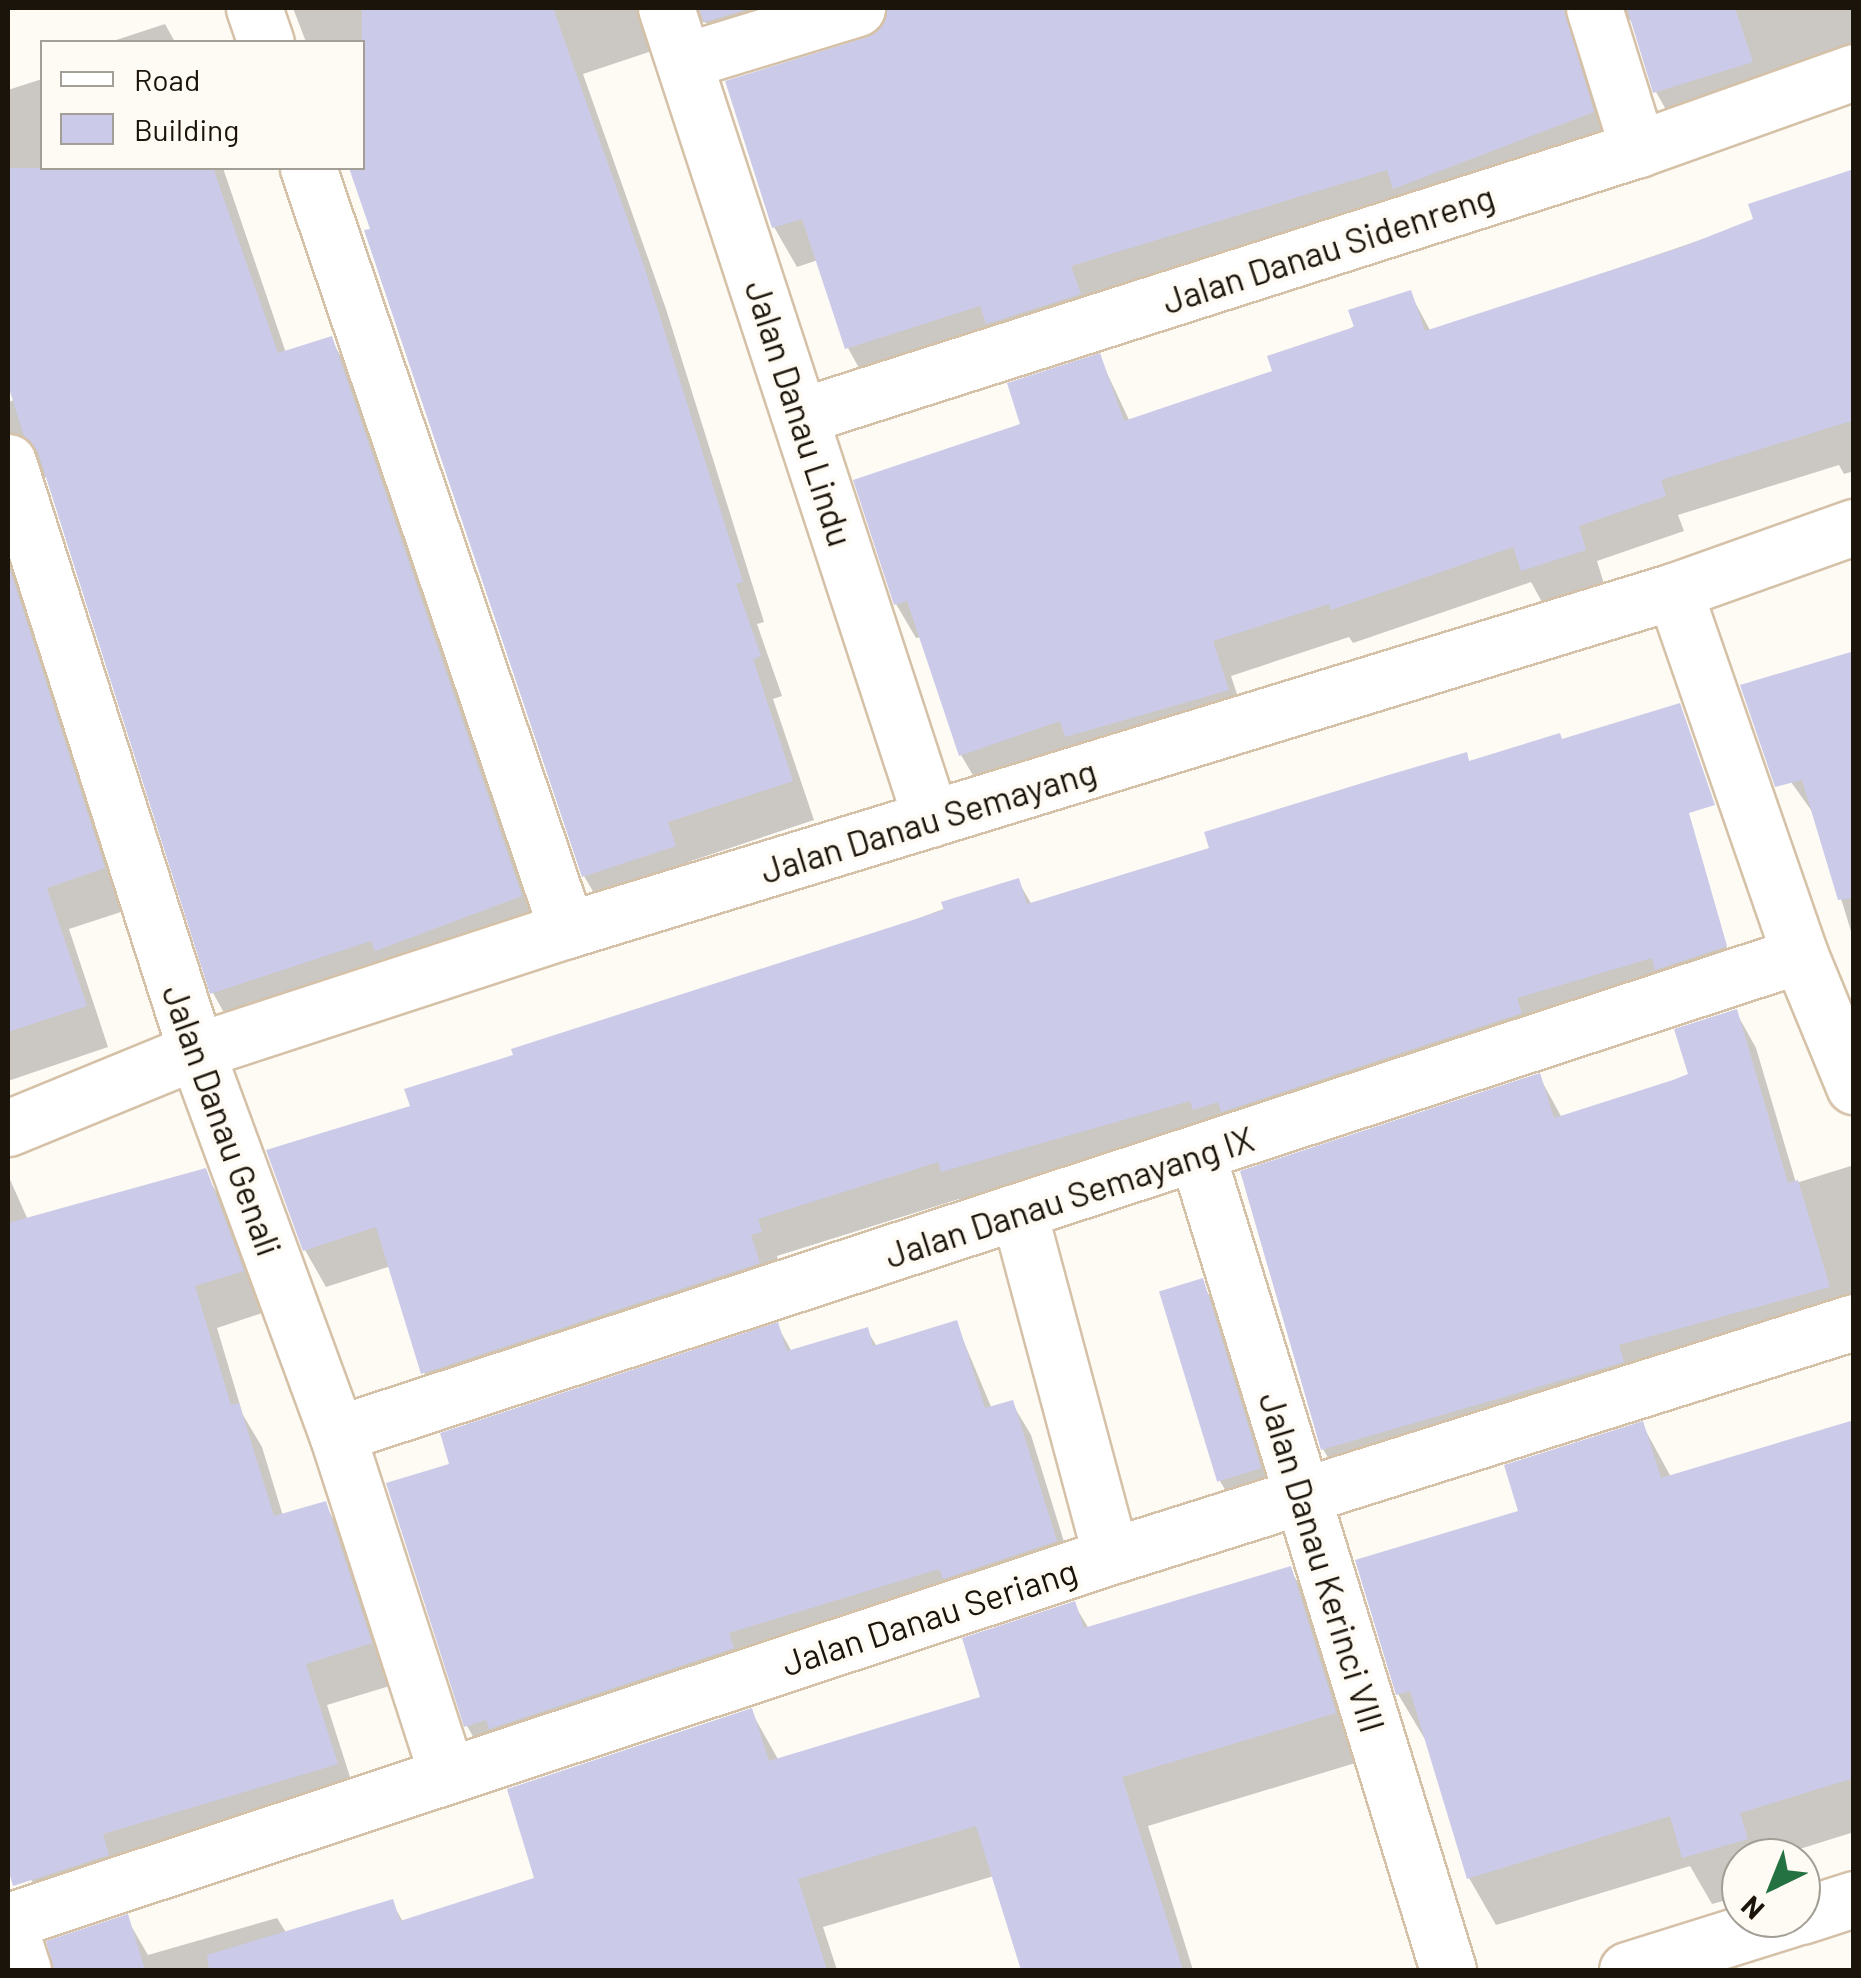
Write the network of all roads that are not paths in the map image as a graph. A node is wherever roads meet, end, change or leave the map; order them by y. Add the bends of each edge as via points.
1 (254, 8) edge
2 (666, 8) edge
3 (857, 8) edge
4 (1594, 8) edge
5 (265, 40) edge
6 (684, 61) junction
7 (1854, 72) edge
8 (1638, 149) junction
9 (309, 170) edge
10 (801, 416) junction
11 (8, 462) edge
12 (1854, 527) edge
13 (1674, 590) junction
14 (932, 819) junction
15 (567, 930) junction
16 (1800, 955) junction
17 (196, 1052) junction
18 (1854, 1086) edge
19 (8, 1128) edge
20 (1197, 1154) junction
21 (1018, 1213) junction
22 (1854, 1322) edge
23 (337, 1434) junction
24 (1305, 1499) junction
25 (1111, 1556) junction
26 (447, 1775) junction
27 (1854, 1899) edge
28 (1821, 1910) edge
29 (8, 1922) edge
30 (1729, 1938) edge
31 (23, 1970) edge
32 (1448, 1970) edge
33 (1627, 1970) edge

1 - 5 street
2 - 6 street, Jalan Danau Lindu
3 - 6 street
4 - 8 street
6 - 10 street, Jalan Danau Lindu
7 - 8 street, Jalan Danau Sidenreng
8 - 10 street, Jalan Danau Sidenreng
9 - 15 street
10 - 14 street, Jalan Danau Lindu
11 - 17 street, Jalan Danau Genali
12 - 13 street, Jalan Danau Semayang
13 - 14 street, Jalan Danau Semayang
13 - 16 street
14 - 15 street, Jalan Danau Semayang
15 - 17 street, Jalan Danau Semayang
16 - 18 street
16 - 20 street, Jalan Danau Semayang IX
17 - 19 street, Jalan Danau Semayang
17 - 23 street, Jalan Danau Genali
20 - 21 street, Jalan Danau Semayang IX
20 - 24 street, Jalan Danau Kerinci VIII
21 - 23 street, Jalan Danau Semayang IX
21 - 25 street
22 - 24 street, Jalan Danau Seriang
23 - 26 street, Jalan Danau Genali
24 - 25 street, Jalan Danau Seriang
24 - 32 street, Jalan Danau Kerinci VIII
25 - 26 street, Jalan Danau Seriang
26 - 29 street, Jalan Danau Seriang
27 - 28 street
29 - 31 street
30 - 33 street

